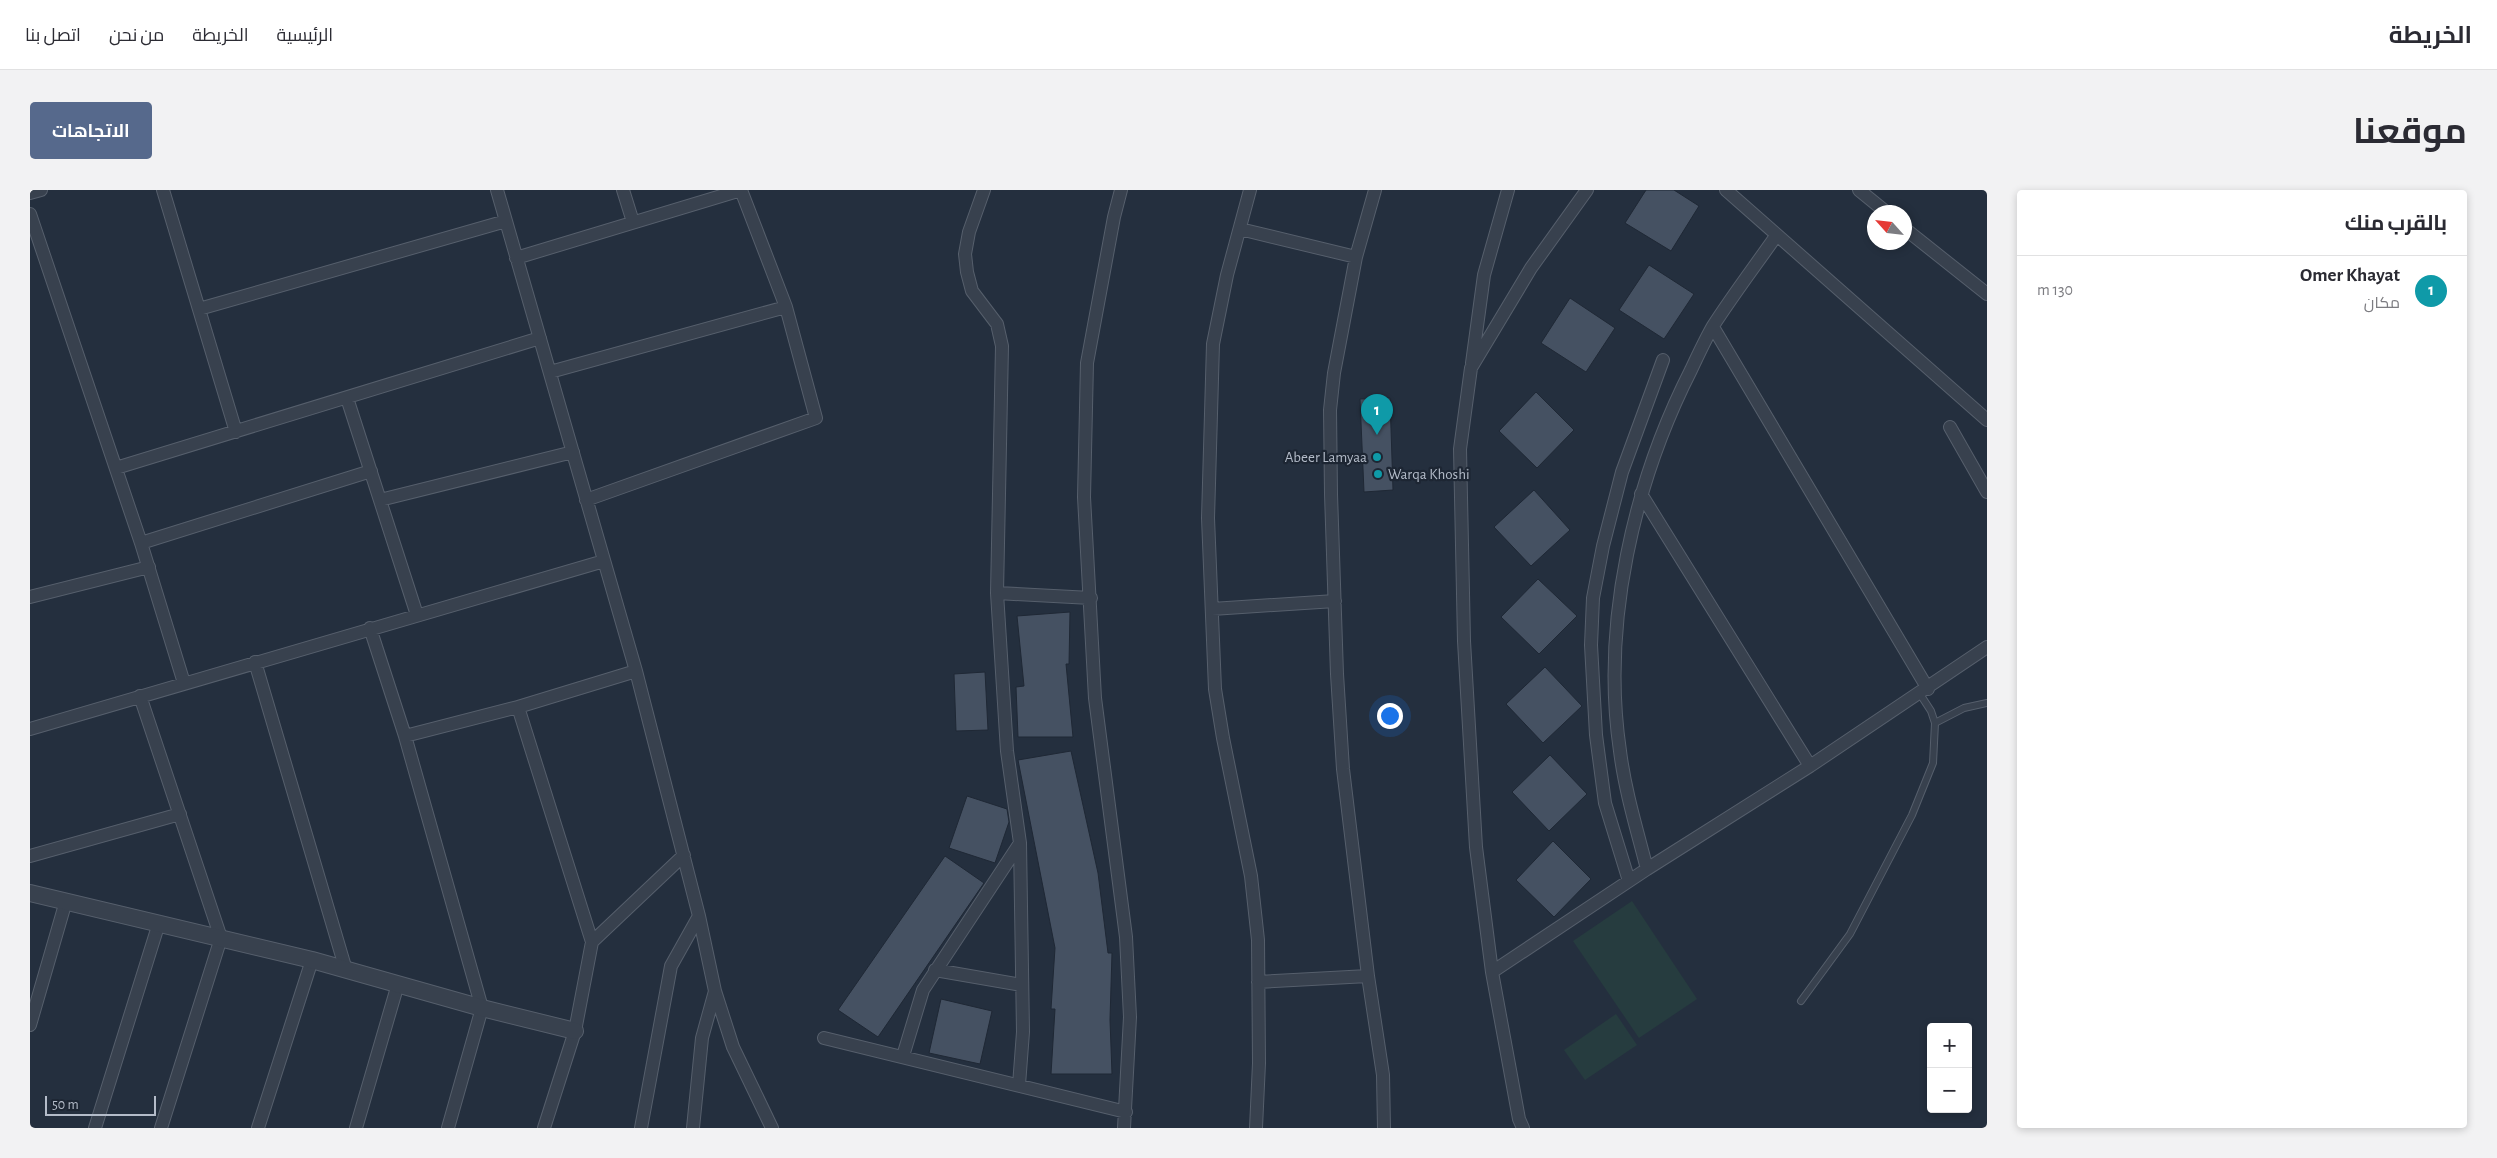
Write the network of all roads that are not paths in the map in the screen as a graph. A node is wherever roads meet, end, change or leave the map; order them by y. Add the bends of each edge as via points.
1 (40, 190) edge
2 (163, 190) edge
3 (497, 190) edge
4 (623, 190) edge
5 (984, 190) edge
6 (1121, 190) edge
7 (1250, 190) edge
8 (1375, 190) edge
9 (1508, 190) edge
10 (1587, 190) edge
11 (1726, 190) edge
12 (1859, 190) edge
13 (30, 193) edge
14 (1877, 205) edge
15 (30, 214) edge
16 (506, 221) junction
17 (634, 222) junction
18 (1240, 229) junction
19 (1912, 234) edge
20 (1776, 236) junction
21 (1356, 257) junction
22 (516, 258) junction
23 (1987, 294) edge
24 (786, 307) junction
25 (199, 310) junction
26 (1713, 327) junction
27 (540, 338) junction
28 (1662, 360) dead end
29 (1471, 368) junction
30 (550, 372) junction
31 (347, 398) junction
32 (1987, 420) edge
33 (1950, 427) dead end
34 (236, 432) junction
35 (573, 452) junction
36 (116, 468) junction
37 (371, 471) junction
38 (1987, 492) edge
39 (1642, 494) junction
40 (380, 500) junction
41 (586, 500) junction
42 (141, 543) junction
43 (604, 561) junction
44 (149, 567) junction
45 (997, 593) junction
46 (30, 597) edge
47 (1091, 598) junction
48 (1335, 601) junction
49 (1212, 609) junction
50 (417, 615) junction
51 (370, 628) junction
52 (1987, 647) edge
53 (255, 662) junction
54 (636, 672) junction
55 (184, 684) junction
56 (1924, 692) junction
57 (140, 696) junction
58 (1987, 703) edge
59 (518, 707) junction
60 (1935, 723) junction
61 (30, 728) edge
62 (405, 736) junction
63 (1810, 766) junction
64 (180, 814) junction
65 (1020, 843) junction
66 (684, 855) junction
67 (30, 856) edge
68 (1647, 869) junction
69 (1629, 881) junction
70 (31, 890) edge
71 (66, 901) junction
72 (699, 916) junction
73 (159, 923) junction
74 (221, 938) junction
75 (592, 942) junction
76 (312, 960) junction
77 (346, 970) junction
78 (935, 970) junction
79 (1492, 972) junction
80 (1368, 976) junction
81 (1258, 982) junction
82 (398, 984) junction
83 (1022, 985) junction
84 (715, 991) junction
85 (1801, 1001) dead end
86 (33, 1006) edge
87 (482, 1008) junction
88 (30, 1025) edge
89 (575, 1031) junction
90 (824, 1038) dead end
91 (903, 1056) junction
92 (1019, 1085) junction
93 (1126, 1112) junction
94 (1519, 1125) edge
95 (95, 1128) edge
96 (161, 1128) edge
97 (258, 1128) edge
98 (356, 1128) edge
99 (448, 1128) edge
100 (544, 1128) edge
101 (641, 1128) edge
102 (694, 1128) edge
103 (772, 1128) edge
104 (1124, 1128) edge
105 (1256, 1128) edge
106 (1384, 1128) edge

1 - 13 street
2 - 25 street
3 - 16 street
4 - 17 street
5 - 45 street via 964,254 972,291 997,324 1002,346
6 - 47 street via 1087,363 1084,497
7 - 18 street
8 - 21 street
9 - 29 street via 1484,275
10 - 29 street via 1531,268
11 - 20 street
12 - 14 street
15 - 36 street
16 - 22 street
16 - 25 street
17 - 22 street
17 - 24 street via 741,190
18 - 21 street
18 - 49 street via 1213,344 1208,498
19 - 23 street
20 - 26 street
20 - 32 street
21 - 48 street via 1330,410
22 - 27 street
24 - 30 street
24 - 41 street via 816,418
25 - 34 street
26 - 39 street via 1672,406
26 - 56 street
27 - 30 street
27 - 31 street
28 - 69 street via 1622,472 1593,598 1591,654 1597,745 1605,803
29 - 79 street via 1460,449 1464,641 1476,847
30 - 35 street
31 - 34 street
31 - 37 street
33 - 38 street
34 - 36 street
35 - 40 street
35 - 41 street
36 - 42 street
37 - 40 street
37 - 42 street
39 - 63 street
39 - 68 street via 1621,592 1616,676 1619,750
40 - 50 street
41 - 43 street
42 - 44 street
43 - 50 street
43 - 54 street
44 - 46 street
44 - 55 street
45 - 47 street
45 - 65 street via 1007,751
47 - 93 street via 1095,698 1126,937 1130,1017
48 - 49 street
48 - 80 street via 1343,769
49 - 81 street via 1215,689 1251,876 1258,940
50 - 51 street
51 - 53 street
51 - 62 street
52 - 56 street
53 - 55 street
53 - 77 street
54 - 59 street
54 - 66 street
55 - 57 street
56 - 60 lane
56 - 63 street
57 - 61 street
57 - 64 street
58 - 60 lane via 1964,708
59 - 62 street
59 - 75 street
60 - 85 lane via 1933,763 1912,816 1850,934
62 - 87 street
63 - 68 street
64 - 67 street
64 - 74 street
65 - 78 street
65 - 83 street
66 - 72 street
66 - 75 street
68 - 69 street
69 - 79 street
70 - 71 street
71 - 73 street
71 - 86 street
72 - 84 street
72 - 101 street via 671,966
73 - 74 street
73 - 95 street
74 - 76 street
74 - 96 street
75 - 89 street
76 - 77 street
76 - 97 street
77 - 82 street
78 - 83 street
78 - 91 street via 923,990
79 - 94 street
80 - 81 street
80 - 106 street via 1384,1075
81 - 105 street
82 - 87 street
82 - 98 street
83 - 92 street
84 - 102 street via 702,1038
84 - 103 street via 733,1047
86 - 88 street
87 - 89 street
87 - 99 street
89 - 100 street
90 - 91 street
91 - 92 street
92 - 93 street
93 - 104 street

